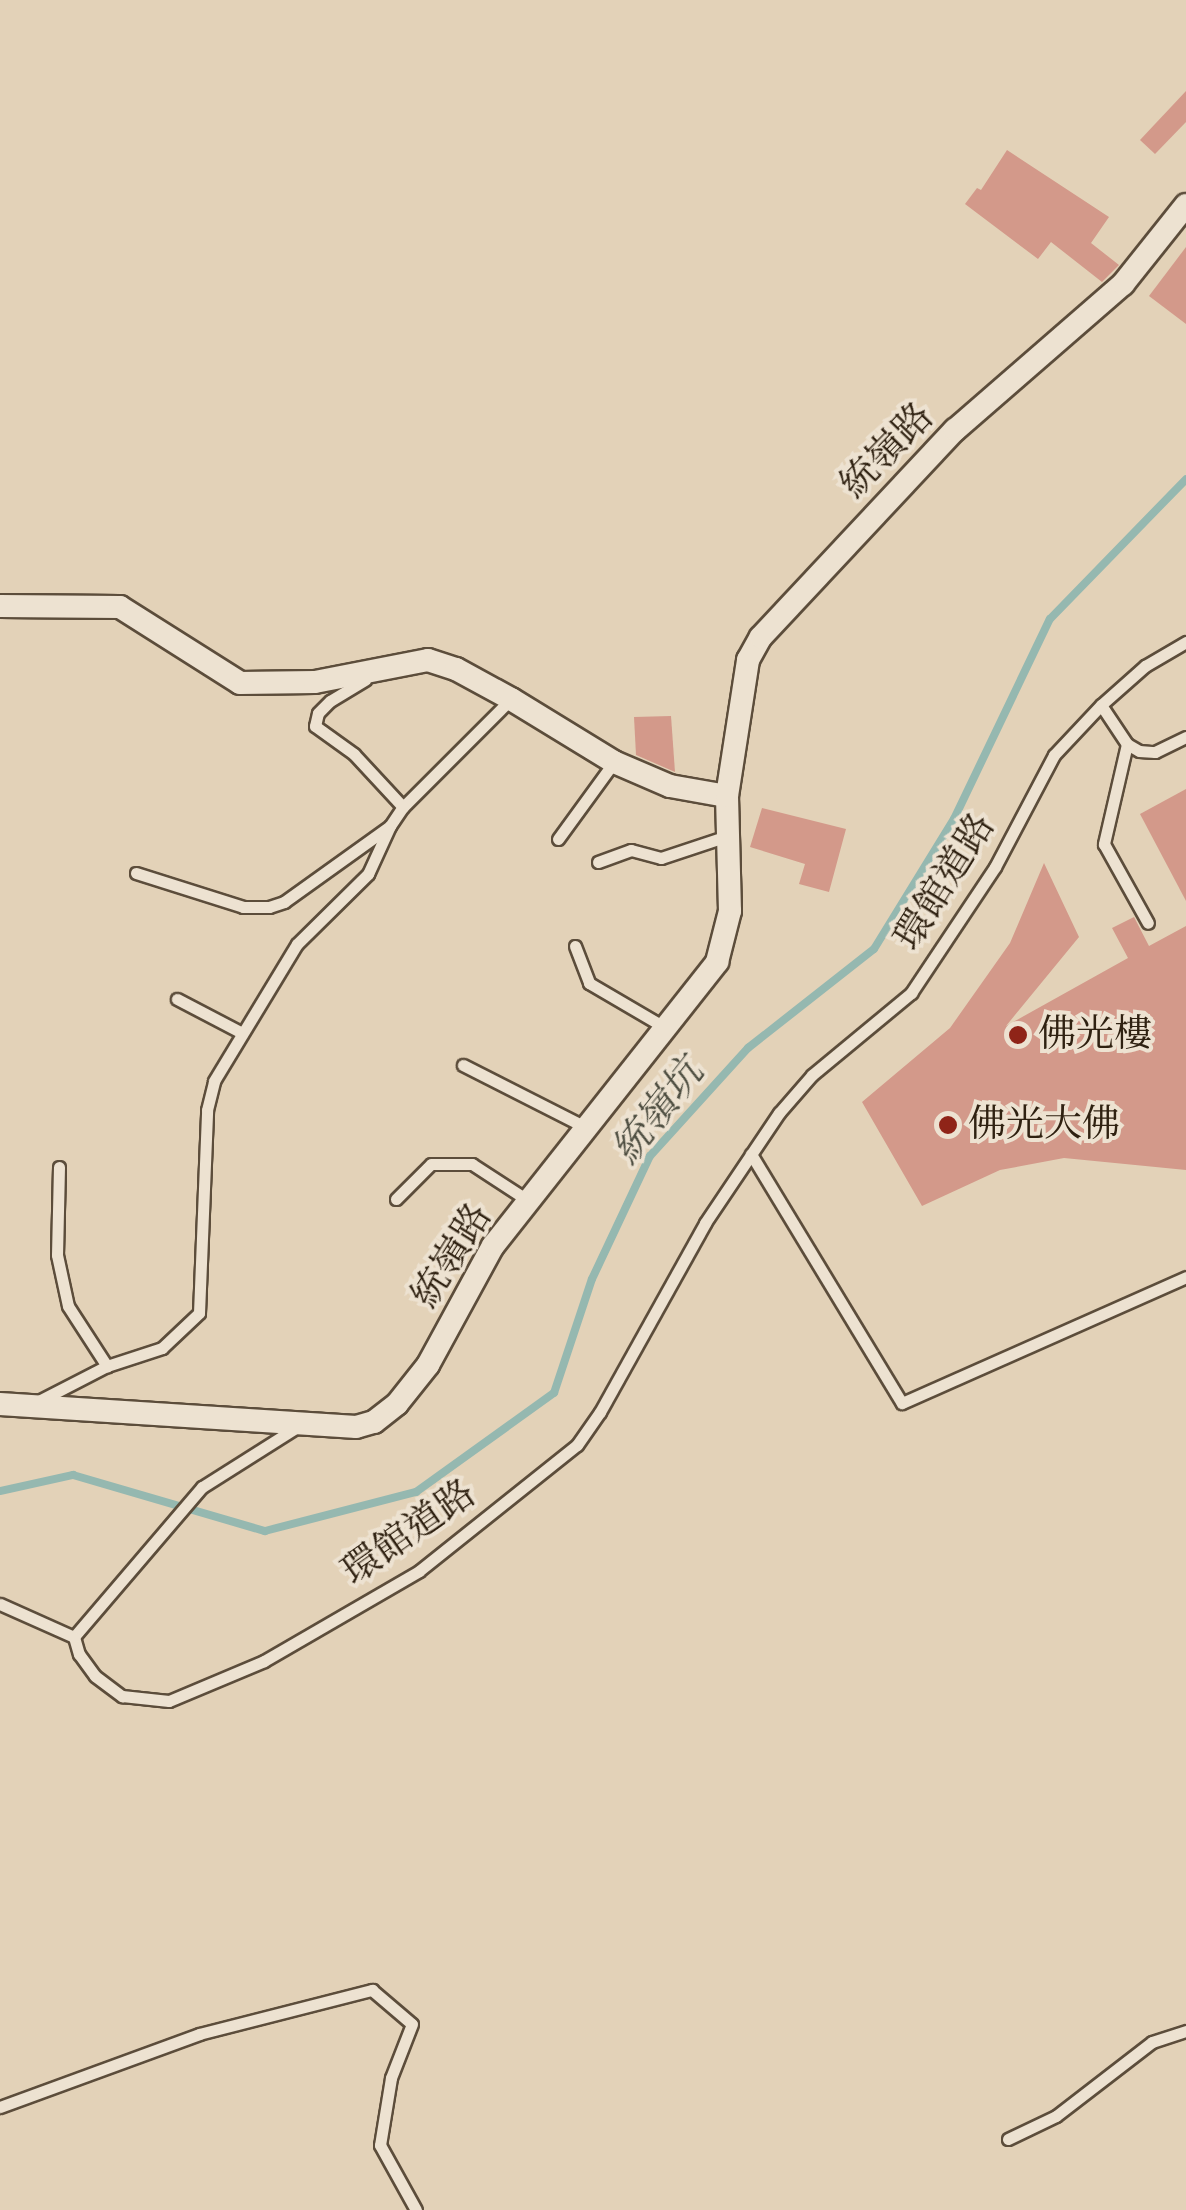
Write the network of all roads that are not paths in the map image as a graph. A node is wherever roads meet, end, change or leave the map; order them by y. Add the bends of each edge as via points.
1 (1186, 205) edge
2 (0, 606) edge
3 (1186, 642) edge
4 (388, 665) junction
5 (511, 699) junction
6 (1100, 704) junction
7 (1186, 738) edge
8 (1127, 744) junction
9 (614, 762) junction
10 (727, 796) junction
11 (403, 807) junction
12 (390, 826) junction
13 (730, 835) junction
14 (558, 839) dead end
15 (598, 862) dead end
16 (136, 873) dead end
17 (1148, 923) dead end
18 (575, 946) dead end
19 (177, 1000) dead end
20 (666, 1028) junction
21 (240, 1032) junction
22 (463, 1064) dead end
23 (585, 1127) junction
24 (751, 1154) junction
25 (59, 1167) dead end
26 (396, 1199) dead end
27 (530, 1201) junction
28 (1186, 1277) edge
29 (107, 1366) junction
30 (12, 1406) edge
31 (302, 1423) junction
32 (0, 1604) edge
33 (74, 1637) junction
34 (1186, 2031) edge
35 (0, 2108) edge
36 (1008, 2138) dead end
37 (416, 2210) edge

1 - 10 street, 統嶺路 via 1122,284 955,430 761,637 748,660
2 - 4 street via 120,607 240,683 315,682
3 - 6 lane, 環館道路
4 - 5 street via 428,660
4 - 11 lane via 330,701 315,726 354,754
5 - 9 street
5 - 11 lane
6 - 8 lane
6 - 24 lane, 環館道路 via 1054,755 996,867 911,993 812,1075
7 - 8 lane via 1147,753
8 - 17 lane via 1104,844
9 - 10 street via 670,786
9 - 14 lane
10 - 13 street, 統嶺路
11 - 12 lane
12 - 16 lane via 269,907 243,907
12 - 21 lane via 368,874 308,930
13 - 15 lane via 661,858 631,850
13 - 20 street, 統嶺路 via 726,935 717,962
18 - 20 lane via 590,983
19 - 21 lane
20 - 23 street, 統嶺路
21 - 29 lane via 214,1080 207,1110 199,1313 162,1348
22 - 23 lane
23 - 27 street, 統嶺路
24 - 28 lane via 902,1402
24 - 33 lane, 環館道路 via 578,1445 419,1571 264,1660 169,1701 122,1696 95,1676
25 - 29 lane via 56,1255 68,1306
26 - 27 lane via 431,1164 472,1164
27 - 31 street, 統嶺路 via 492,1246 428,1365 397,1404 356,1428
29 - 30 lane
30 - 31 street, 統嶺路
31 - 33 lane via 202,1486
32 - 33 lane
34 - 36 lane via 1152,2042 1056,2116
35 - 37 lane via 199,2034 372,1990 412,2024 391,2078 380,2144

